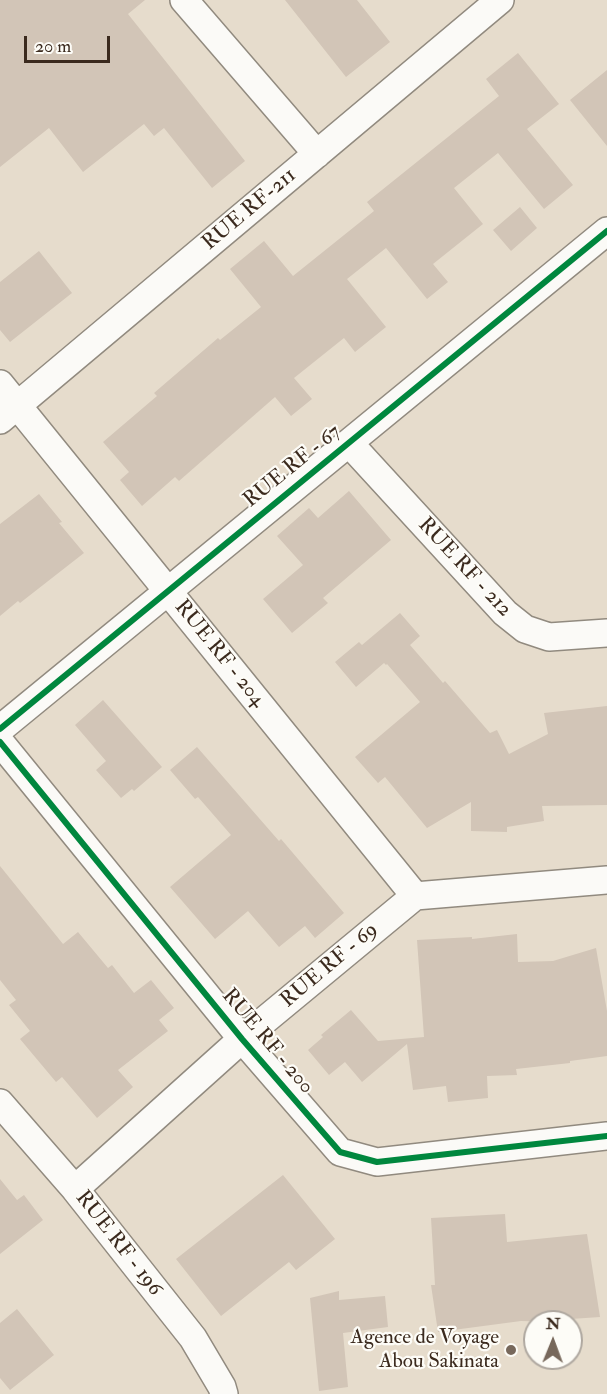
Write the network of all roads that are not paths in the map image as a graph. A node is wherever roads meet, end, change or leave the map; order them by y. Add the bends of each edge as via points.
1 (184, 0) edge
2 (500, 0) edge
3 (316, 154) junction
4 (607, 231) edge
5 (0, 384) edge
6 (9, 413) edge
7 (349, 443) junction
8 (168, 591) junction
9 (607, 633) edge
10 (0, 729) edge
11 (0, 742) edge
12 (607, 880) edge
13 (415, 896) junction
14 (242, 1039) junction
15 (0, 1102) edge
16 (607, 1136) edge
17 (75, 1189) junction
18 (224, 1394) edge

1 - 3 street
2 - 3 street, RUE RF-211
3 - 6 street, RUE RF-211
4 - 7 street, RUE RF - 67
5 - 6 street, RUE RF - 204
6 - 8 street, RUE RF - 204
7 - 8 street, RUE RF - 67
7 - 9 street, RUE RF - 212 via 505,613 525,629 549,637
8 - 10 street, RUE RF - 67
8 - 13 street, RUE RF - 204
11 - 14 street, RUE RF - 200
12 - 13 street
13 - 14 street, RUE RF - 69
14 - 16 street, RUE RF - 200 via 340,1152 377,1162
14 - 17 street, RUE RF - 69
15 - 17 street, RUE RF - 196
17 - 18 street, RUE RF - 196 via 193,1338

